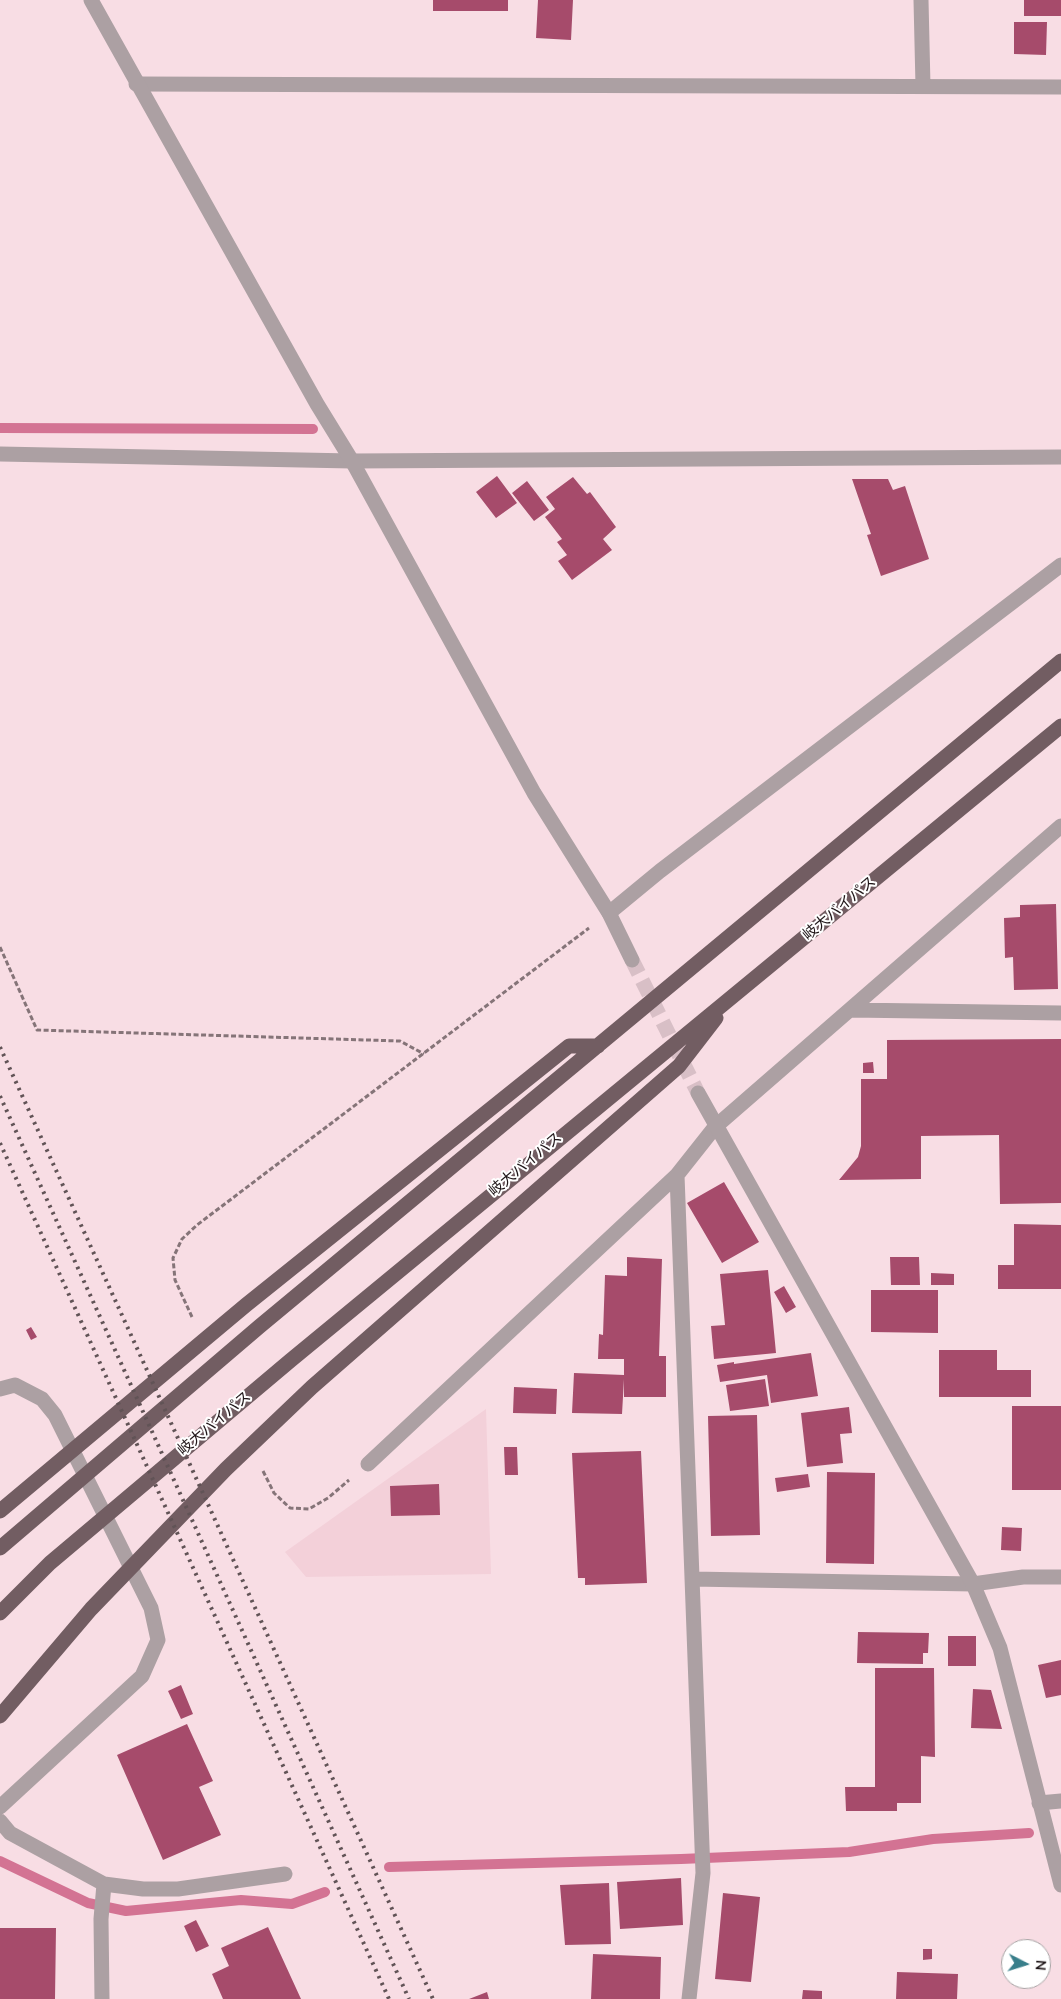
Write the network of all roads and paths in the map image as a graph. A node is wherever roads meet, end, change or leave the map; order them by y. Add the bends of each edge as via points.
1 (91, 0) edge
2 (920, 0) edge
3 (136, 84) junction
4 (923, 86) junction
5 (1061, 86) edge
6 (0, 454) edge
7 (1061, 457) edge
8 (352, 461) junction
9 (1061, 565) edge
10 (1061, 661) edge
11 (1061, 726) edge
12 (1061, 826) edge
13 (609, 913) junction
14 (0, 947) edge
15 (632, 960) tunnel mouth
16 (729, 1001) junction
17 (851, 1010) junction
18 (1061, 1012) edge
19 (598, 1046) junction
20 (424, 1054) dead end
21 (698, 1093) tunnel mouth
22 (715, 1128) junction
23 (677, 1175) junction
24 (0, 1388) edge
25 (368, 1464) dead end
26 (0, 1511) edge
27 (0, 1548) edge
28 (1061, 1577) edge
29 (692, 1579) junction
30 (973, 1584) junction
31 (0, 1613) edge
32 (0, 1716) edge
33 (1061, 1801) edge
34 (1038, 1804) junction
35 (0, 1808) edge
36 (0, 1821) edge
37 (285, 1874) dead end
38 (1061, 1885) edge
39 (104, 1888) junction
40 (102, 1999) edge
41 (689, 1999) edge

1 - 3 street
2 - 4 street
3 - 4 street
3 - 8 street
4 - 5 street
6 - 8 street
7 - 8 street
8 - 13 street via 534,793
9 - 13 street
10 - 19 highway
11 - 16 highway, 岐大バイパス
12 - 17 street
13 - 15 street
14 - 20 path via 37,1030 400,1041
16 - 31 highway, 岐大バイパス via 623,1084 291,1360 50,1563
16 - 32 highway via 680,1066 312,1387 226,1470 91,1609
17 - 18 street
17 - 22 street
19 - 26 highway via 569,1046 246,1305
19 - 27 highway via 260,1326
21 - 22 street
22 - 23 street
22 - 30 street
23 - 25 street
23 - 29 street
24 - 35 street via 15,1385 42,1399 55,1415 151,1608 158,1640 142,1676
28 - 30 street via 1023,1577
29 - 30 street
29 - 41 street via 703,1872
30 - 34 street via 1000,1648
33 - 34 street
34 - 38 street
36 - 39 street via 10,1833
37 - 39 street via 178,1889
39 - 40 street

